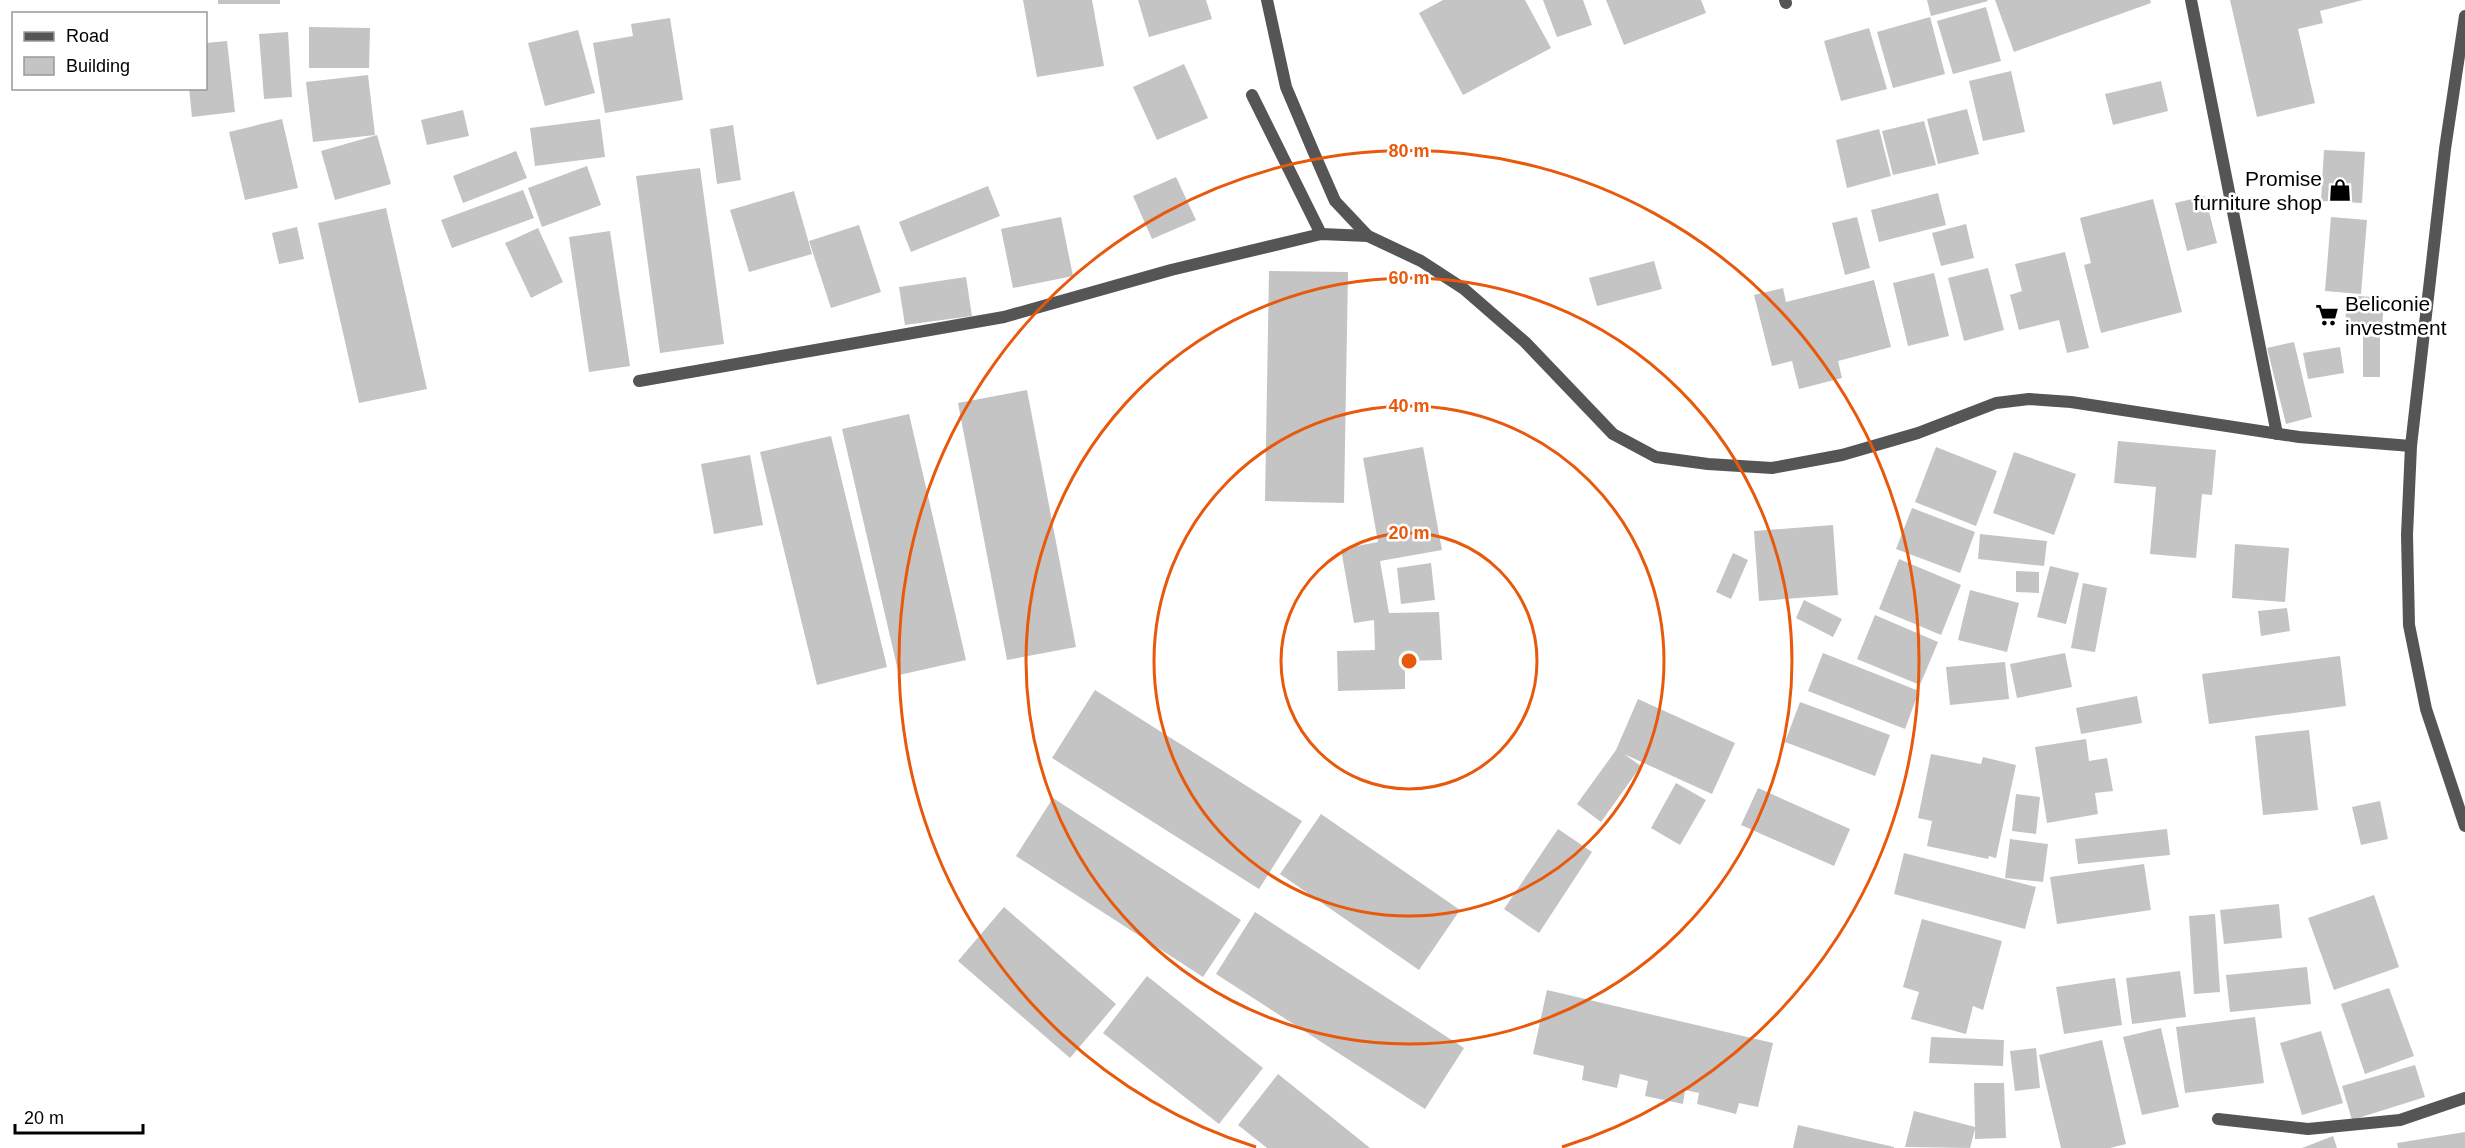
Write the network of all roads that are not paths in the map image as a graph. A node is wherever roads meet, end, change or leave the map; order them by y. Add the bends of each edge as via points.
1 (1267, 0) edge
2 (2191, 0) edge
3 (2465, 16) edge
4 (1252, 95) dead end
5 (1321, 234) junction
6 (1368, 236) junction
7 (639, 381) dead end
8 (2277, 434) junction
9 (2411, 446) junction
10 (2465, 826) edge
11 (2465, 1098) edge
12 (2218, 1119) dead end

1 - 6 street via 1286,87 1304,131 1335,201
2 - 8 street
3 - 9 street via 2445,149
4 - 5 street
5 - 6 street
5 - 7 street via 1171,270 1004,317
6 - 8 street via 1421,261 1464,289 1525,342 1613,434 1656,457 1772,468 1842,455 1918,433 1996,403 2029,399
8 - 9 street
9 - 10 street via 2407,535 2409,625 2426,709
11 - 12 street via 2400,1120 2308,1129

